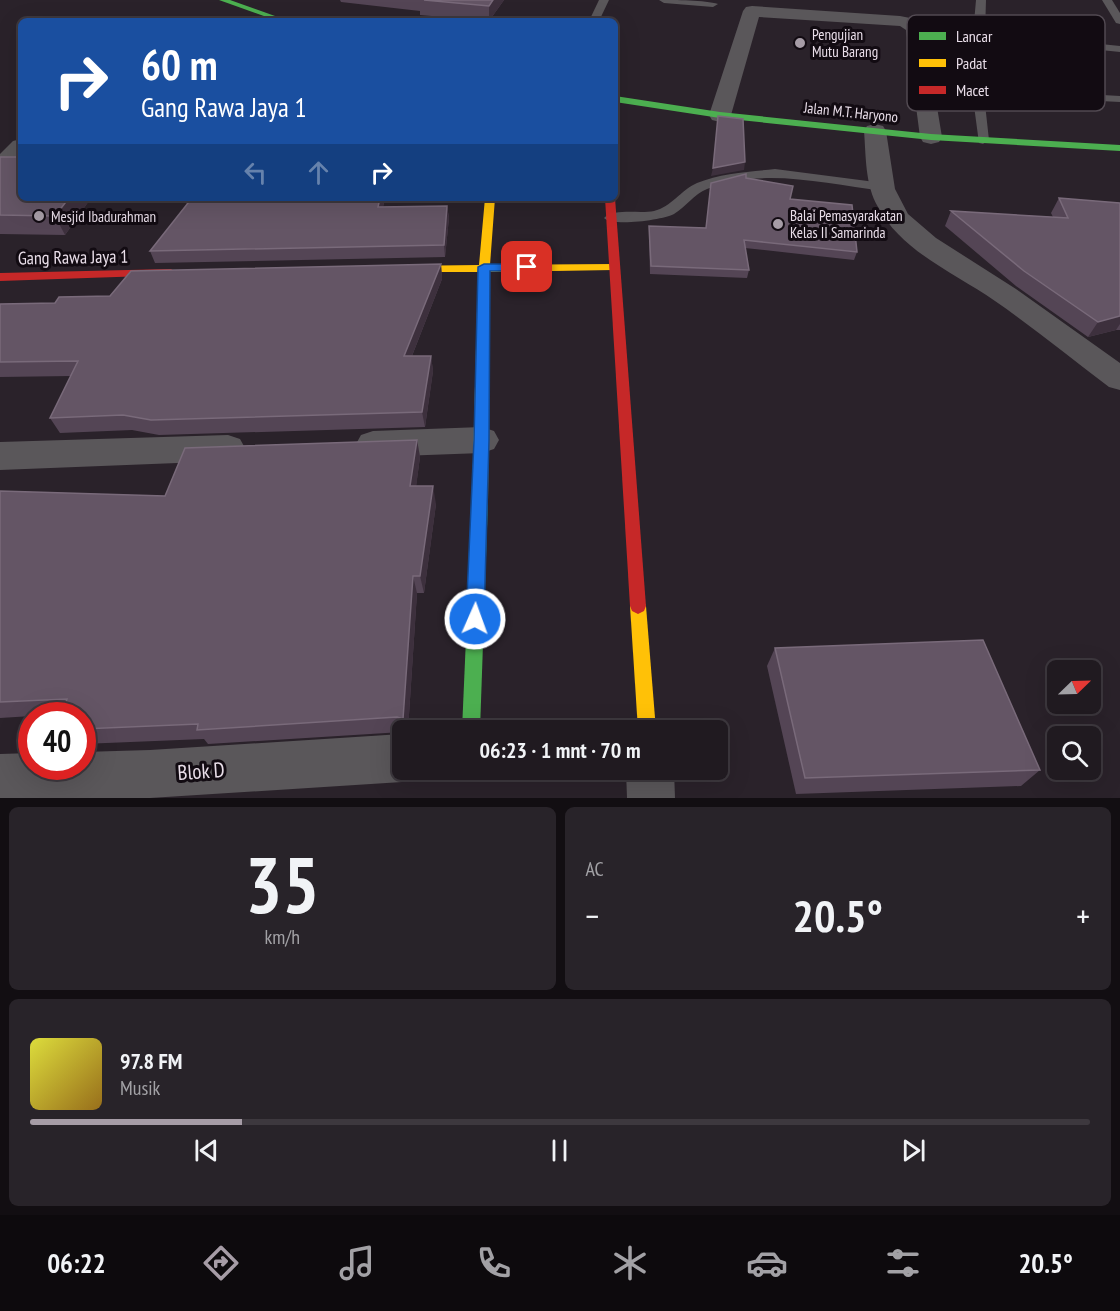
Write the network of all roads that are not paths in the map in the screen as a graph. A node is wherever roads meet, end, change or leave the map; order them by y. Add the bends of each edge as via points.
1 (223, 0) edge
2 (604, 0) edge
3 (664, 0) edge
4 (907, 0) edge
5 (981, 0) edge
6 (1107, 0) edge
7 (713, 4) dead end
8 (908, 15) edge
9 (980, 15) edge
10 (276, 18) edge
11 (595, 18) edge
12 (1120, 21) edge
13 (907, 23) edge
14 (1105, 47) edge
15 (1120, 49) edge
16 (1105, 98) edge
17 (618, 99) edge
18 (1120, 99) edge
19 (927, 111) edge
20 (980, 111) edge
21 (720, 115) junction
22 (875, 131) junction
23 (931, 137) junction
24 (983, 140) junction
25 (1120, 148) edge
26 (18, 149) edge
27 (0, 167) edge
28 (883, 187) junction
29 (490, 201) edge
30 (610, 201) edge
31 (611, 218) junction
32 (484, 267) junction
33 (614, 267) junction
34 (378, 269) edge
35 (189, 273) edge
36 (0, 277) edge
37 (1120, 379) edge
38 (482, 440) junction
39 (341, 445) edge
40 (258, 447) edge
41 (0, 456) edge
42 (471, 720) edge
43 (646, 720) edge
44 (392, 759) edge
45 (0, 778) edge
46 (650, 780) edge
47 (147, 786) edge
48 (651, 798) edge

1 - 10 street
2 - 11 lane
3 - 7 lane
4 - 8 street
5 - 9 lane
6 - 12 lane
13 - 21 street via 752,10
14 - 15 lane
16 - 18 lane
17 - 21 street, Jalan M.T. Haryono
19 - 23 street
20 - 24 lane
21 - 22 street, Jalan M.T. Haryono
22 - 23 street, Jalan M.T. Haryono
22 - 28 street
23 - 24 street, Jalan M.T. Haryono
24 - 25 street, Jalan M.T. Haryono
26 - 27 street
28 - 31 lane via 776,173 748,176 699,187 669,211 653,216
28 - 37 street via 890,207 903,225
29 - 32 street
30 - 31 street
31 - 33 street
32 - 33 street
32 - 34 street
32 - 38 street
33 - 43 street
35 - 36 street, Gang Rawa Jaya 1
38 - 39 street
38 - 42 street
40 - 41 street
44 - 47 street, Blok D
45 - 47 street, Blok D
46 - 48 street

